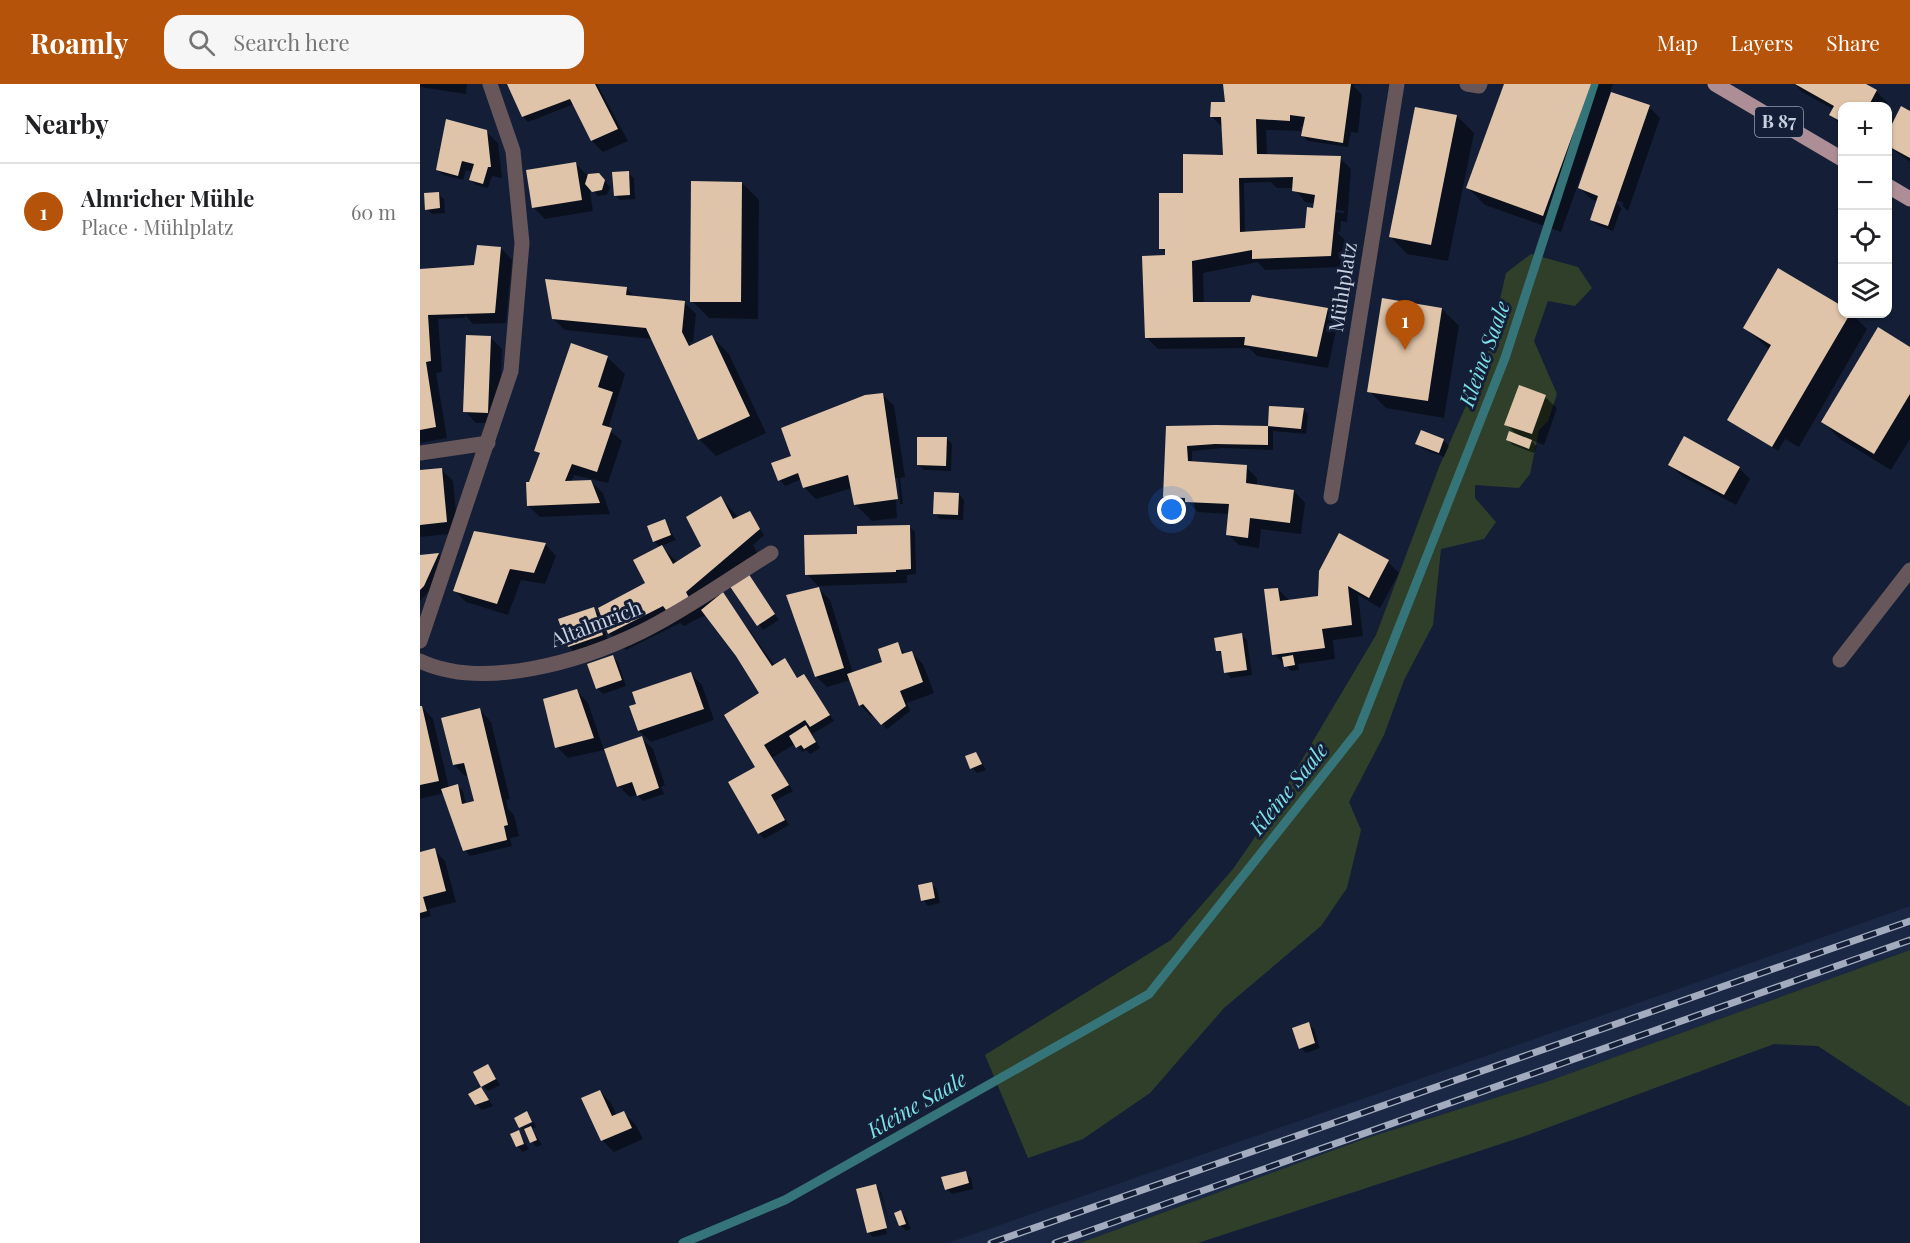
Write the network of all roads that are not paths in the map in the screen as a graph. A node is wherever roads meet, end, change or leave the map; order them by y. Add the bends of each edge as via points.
1 (490, 84) edge
2 (1396, 84) edge
3 (1467, 84) edge
4 (1480, 84) edge
5 (1715, 84) edge
6 (1838, 157) edge
7 (1892, 189) edge
8 (1910, 199) edge
9 (488, 443) junction
10 (420, 453) edge
11 (1331, 497) dead end
12 (771, 553) dead end
13 (1910, 570) edge
14 (420, 641) edge
15 (1840, 660) dead end
16 (420, 661) edge

1 - 9 street via 513,151 522,243 511,371
2 - 11 street, Mühlplatz
3 - 4 street
5 - 6 main road, B 87
7 - 8 main road
9 - 10 street
9 - 14 street
12 - 16 street, Altalmrich via 642,632 590,653 533,669 494,673 439,670
13 - 15 street

